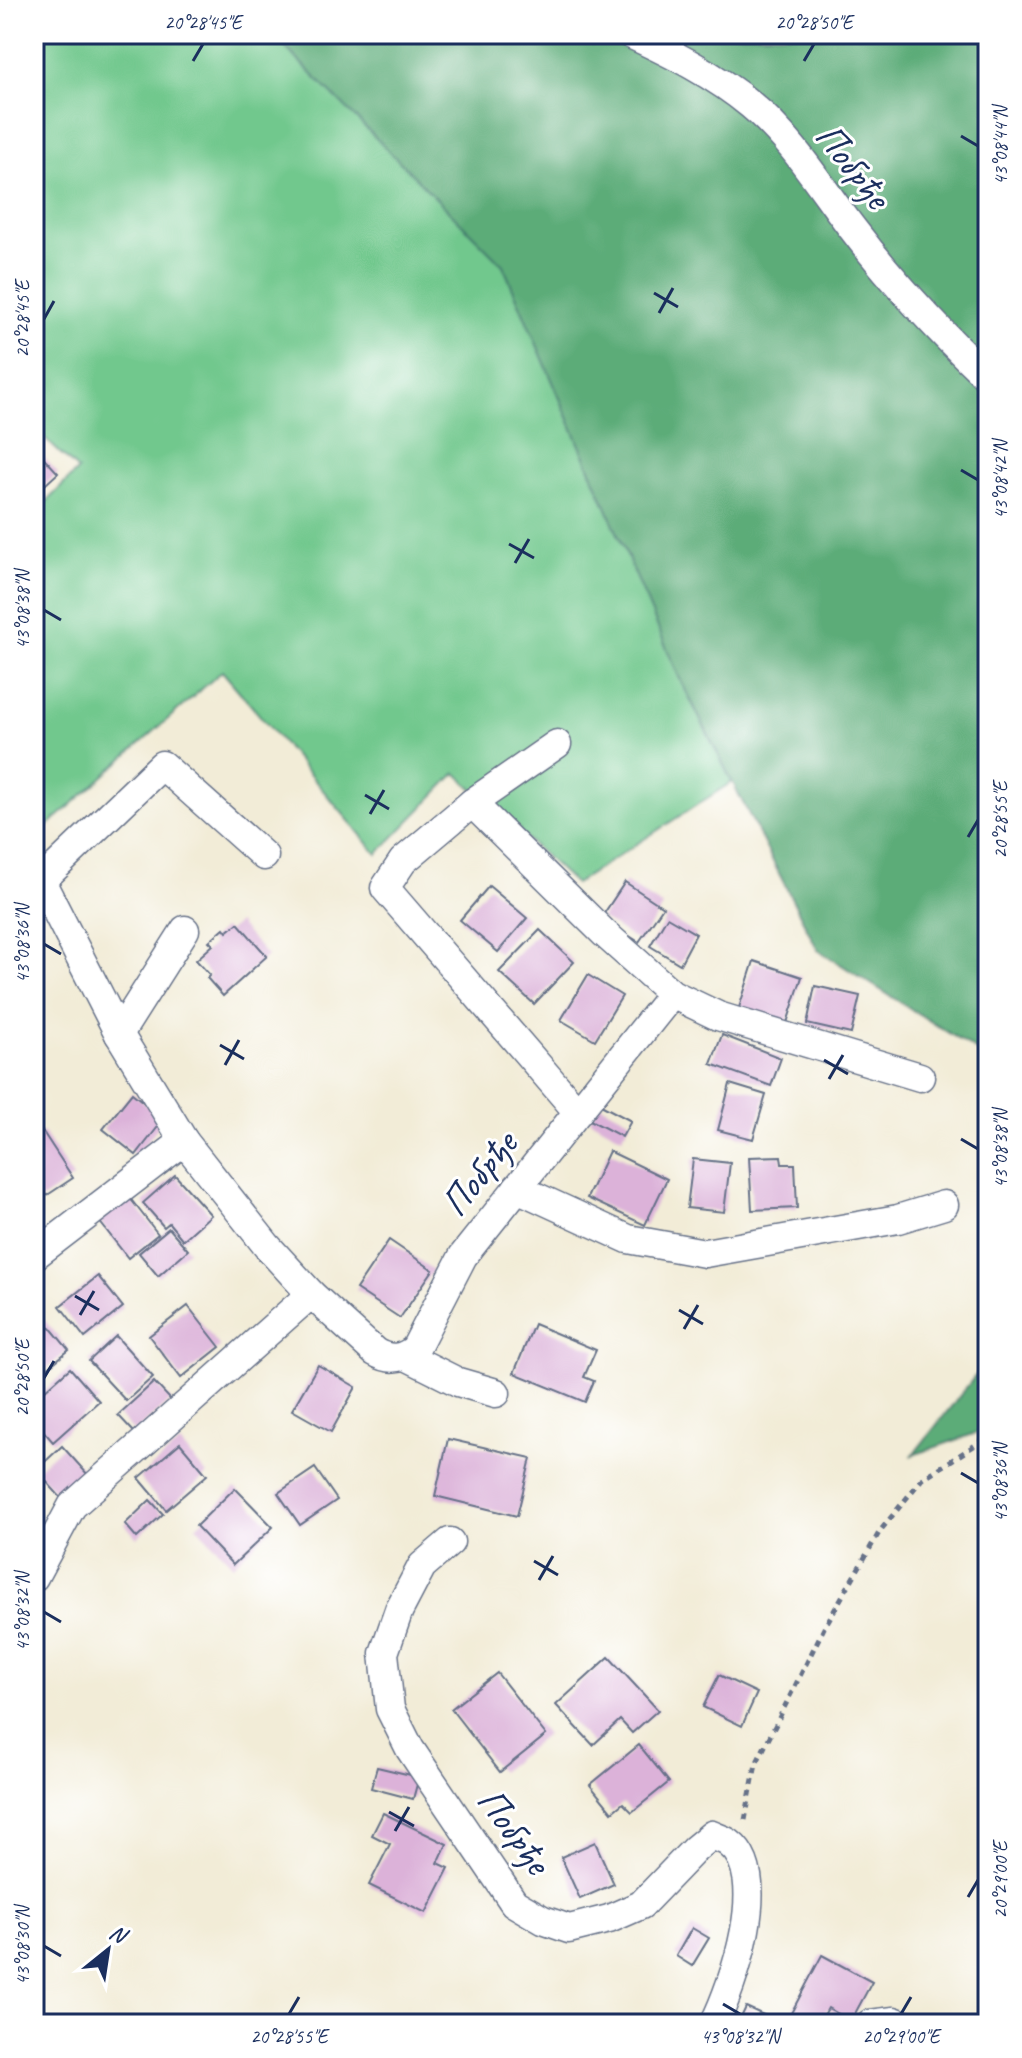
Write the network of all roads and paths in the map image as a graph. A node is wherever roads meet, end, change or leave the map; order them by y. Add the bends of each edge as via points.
1 (630, 34) edge
2 (988, 378) edge
3 (557, 744) dead end
4 (472, 803) junction
5 (264, 856) dead end
6 (185, 930) dead end
7 (672, 994) junction
8 (119, 1034) junction
9 (920, 1077) dead end
10 (578, 1112) junction
11 (184, 1141) junction
12 (517, 1188) junction
13 (944, 1205) dead end
14 (34, 1256) edge
15 (311, 1294) junction
16 (406, 1356) junction
17 (496, 1393) dead end
18 (988, 1437) edge
19 (450, 1542) dead end
20 (34, 1577) edge
21 (744, 1865) junction
22 (714, 2024) edge
23 (870, 2024) edge
24 (902, 2024) edge

1 - 2 street, Побрђе via 689,61 752,106 804,161 906,292
3 - 4 street
4 - 7 street
4 - 10 street via 403,861 385,888
5 - 8 street via 162,765 41,881
6 - 8 street
7 - 9 street via 718,1016
7 - 10 street, Побрђе
8 - 11 street
10 - 12 street, Побрђе
11 - 14 street
11 - 15 street
12 - 13 street via 628,1239 705,1253 898,1219
12 - 16 street, Побрђе via 463,1256 415,1349
15 - 16 street via 375,1352 386,1359
15 - 20 street via 72,1506
16 - 17 street via 458,1382
18 - 21 path via 922,1479 880,1531 824,1628 756,1764 745,1812
19 - 21 street, Побрђе via 422,1566 394,1624 384,1653 390,1709 410,1749 514,1903 569,1929 609,1919 641,1905 712,1835 731,1844
21 - 22 street via 748,1902 743,1951
23 - 24 street

